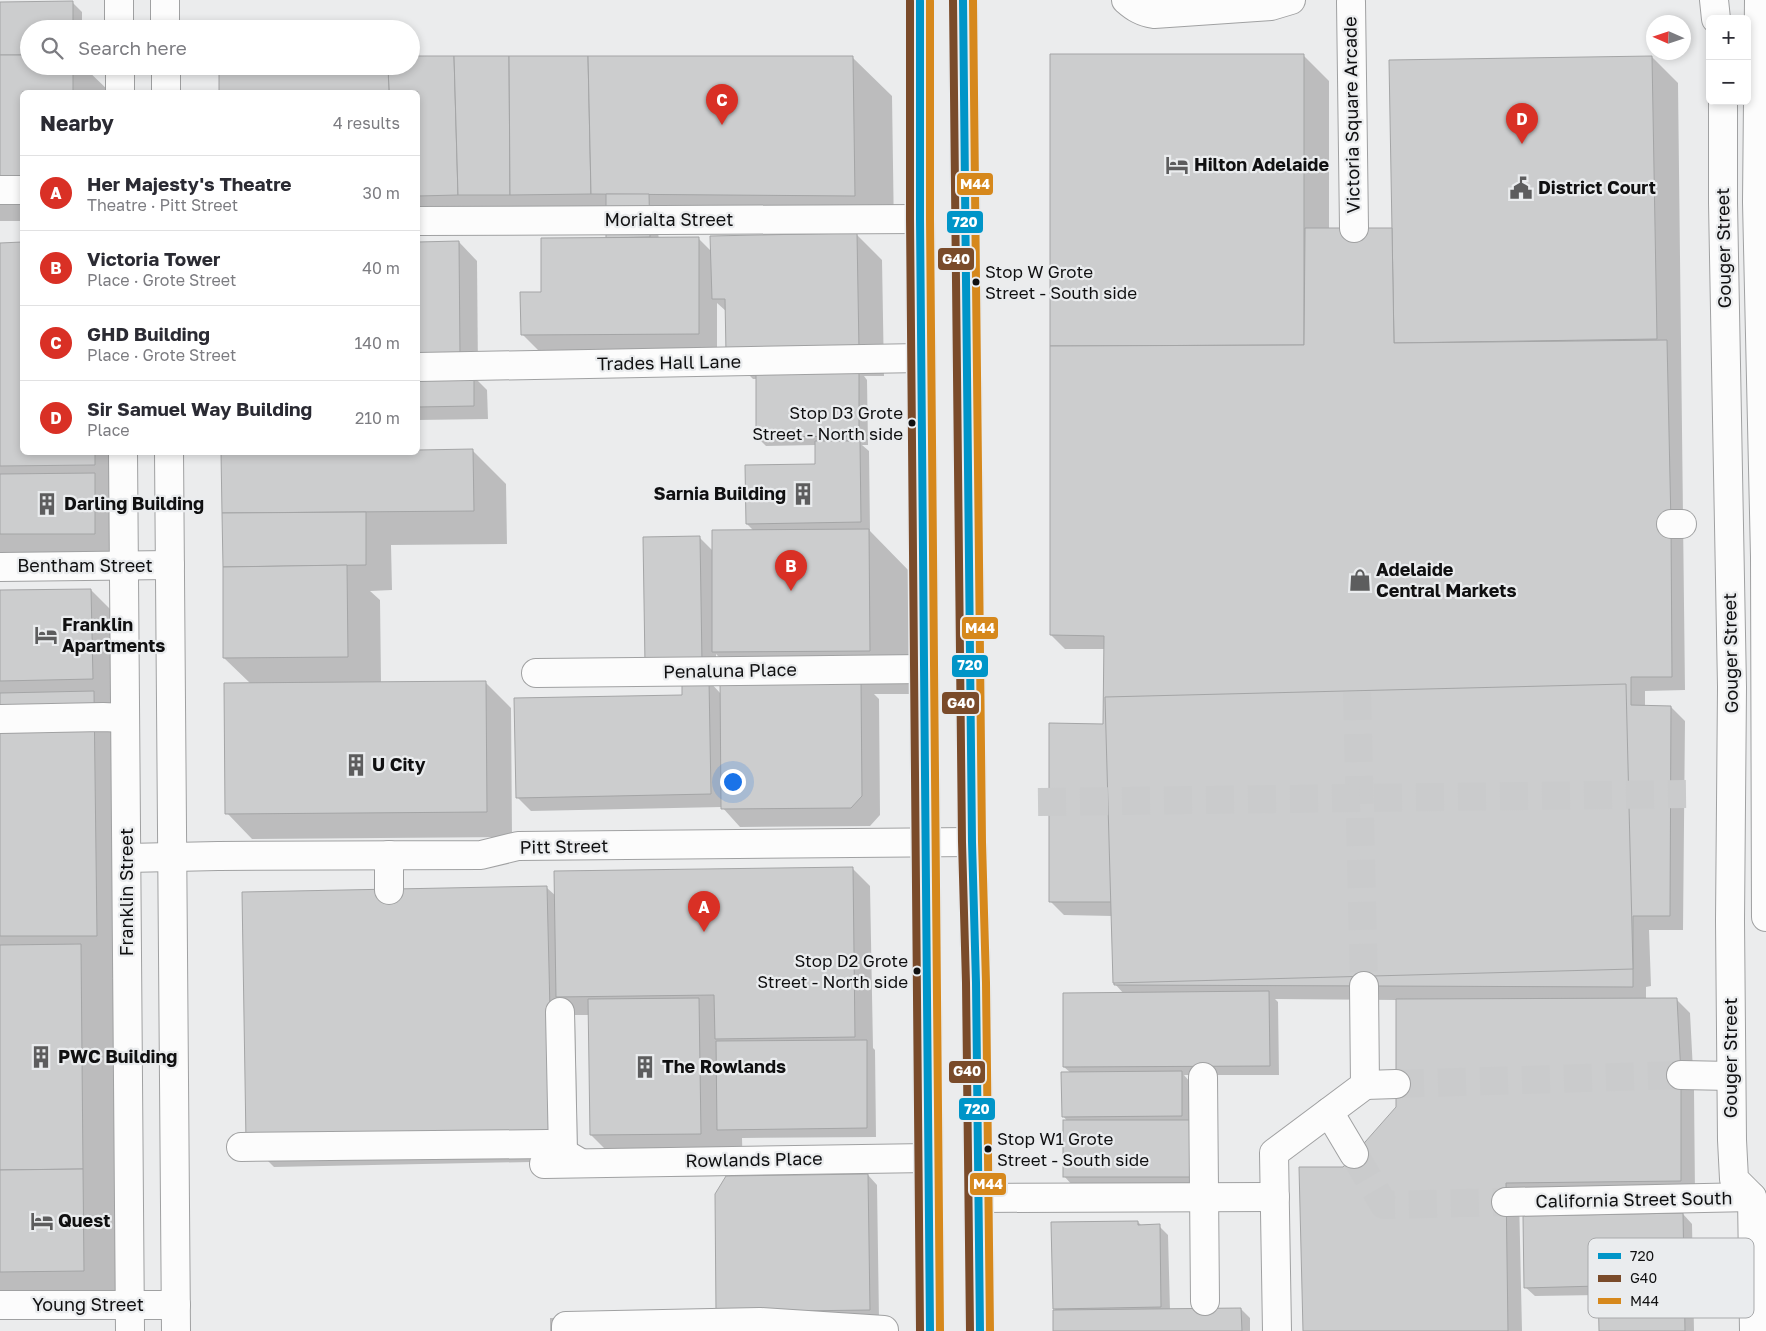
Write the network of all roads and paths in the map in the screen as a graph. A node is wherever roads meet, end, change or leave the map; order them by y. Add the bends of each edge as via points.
1 (119, 0) edge
2 (165, 0) edge
3 (920, 0) edge
4 (963, 0) edge
5 (1126, 0) edge
6 (1291, 0) edge
7 (1714, 0) edge
8 (1759, 0) edge
9 (1351, 2) dead end
10 (1716, 15) edge
11 (119, 20) edge
12 (165, 20) edge
13 (120, 75) edge
14 (166, 75) edge
15 (120, 90) edge
16 (166, 90) edge
17 (1722, 105) edge
18 (0, 190) edge
19 (20, 190) edge
20 (1723, 202) junction
21 (1761, 202) edge
22 (920, 219) junction
23 (420, 221) edge
24 (1354, 228) dead end
25 (921, 358) junction
26 (420, 367) edge
27 (123, 455) edge
28 (169, 455) edge
29 (1765, 557) edge
30 (124, 565) junction
31 (170, 565) junction
32 (0, 567) edge
33 (924, 669) junction
34 (536, 673) dead end
35 (125, 718) junction
36 (0, 719) edge
37 (1766, 832) edge
38 (972, 842) junction
39 (926, 844) junction
40 (389, 855) junction
41 (172, 856) junction
42 (127, 858) junction
43 (389, 890) dead end
44 (1766, 917) edge
45 (1364, 986) tunnel mouth
46 (560, 1012) dead end
47 (1681, 1075) tunnel mouth
48 (1731, 1076) junction
49 (1203, 1077) dead end
50 (1396, 1084) tunnel mouth
51 (1365, 1085) junction
52 (1329, 1112) junction
53 (241, 1147) dead end
54 (1354, 1154) tunnel mouth
55 (928, 1158) junction
56 (562, 1160) junction
57 (1759, 1191) edge
58 (1275, 1197) junction
59 (979, 1198) junction
60 (1204, 1198) junction
61 (1511, 1202) tunnel mouth
62 (1205, 1302) dead end
63 (0, 1305) edge
64 (130, 1318) edge
65 (176, 1318) edge
66 (884, 1330) dead end
67 (566, 1331) edge
68 (930, 1331) edge
69 (980, 1331) edge
70 (1276, 1331) edge
71 (1754, 1331) edge

1 - 11 street
2 - 12 street
3 - 22 main road
4 - 38 main road
5 - 6 street via 1135,8 1154,14 1271,6
7 - 10 street
8 - 21 street, Gouger Street
9 - 24 street, Victoria Square Arcade
13 - 15 street
14 - 16 street
17 - 20 street, Gouger Street
18 - 19 street
20 - 21 street
20 - 48 street, Gouger Street via 1732,687
21 - 29 street, Gouger Street
22 - 23 street, Morialta Street
22 - 25 main road
25 - 26 street, Trades Hall Lane
25 - 33 main road
27 - 30 street, Franklin Street
28 - 31 street
29 - 37 street, Gouger Street
30 - 31 street, Bentham Street
30 - 32 street, Bentham Street
30 - 35 street, Franklin Street
31 - 41 street
33 - 34 street, Penaluna Place
33 - 39 main road
35 - 36 street
35 - 42 street, Franklin Street
37 - 44 street, Gouger Street
38 - 39 street, Pitt Street
38 - 59 main road
39 - 40 street, Pitt Street via 518,846 481,855
39 - 55 main road
40 - 41 street, Pitt Street
40 - 43 street
41 - 42 street, Pitt Street
41 - 65 street
42 - 64 street, Franklin Street
45 - 51 street
46 - 56 street
47 - 48 street
48 - 57 street, Gouger Street via 1734,1179
49 - 60 street
50 - 51 street
51 - 52 street
52 - 54 street
52 - 58 street via 1274,1153
53 - 56 street via 548,1144
55 - 56 street, Rowlands Place
55 - 68 main road
57 - 61 street, California Street South via 1708,1197
57 - 71 street
58 - 60 street
58 - 70 street
59 - 60 street
59 - 69 main road
60 - 62 street
63 - 64 street, Young Street
64 - 65 street, Young Street
66 - 67 street via 760,1322 566,1326

